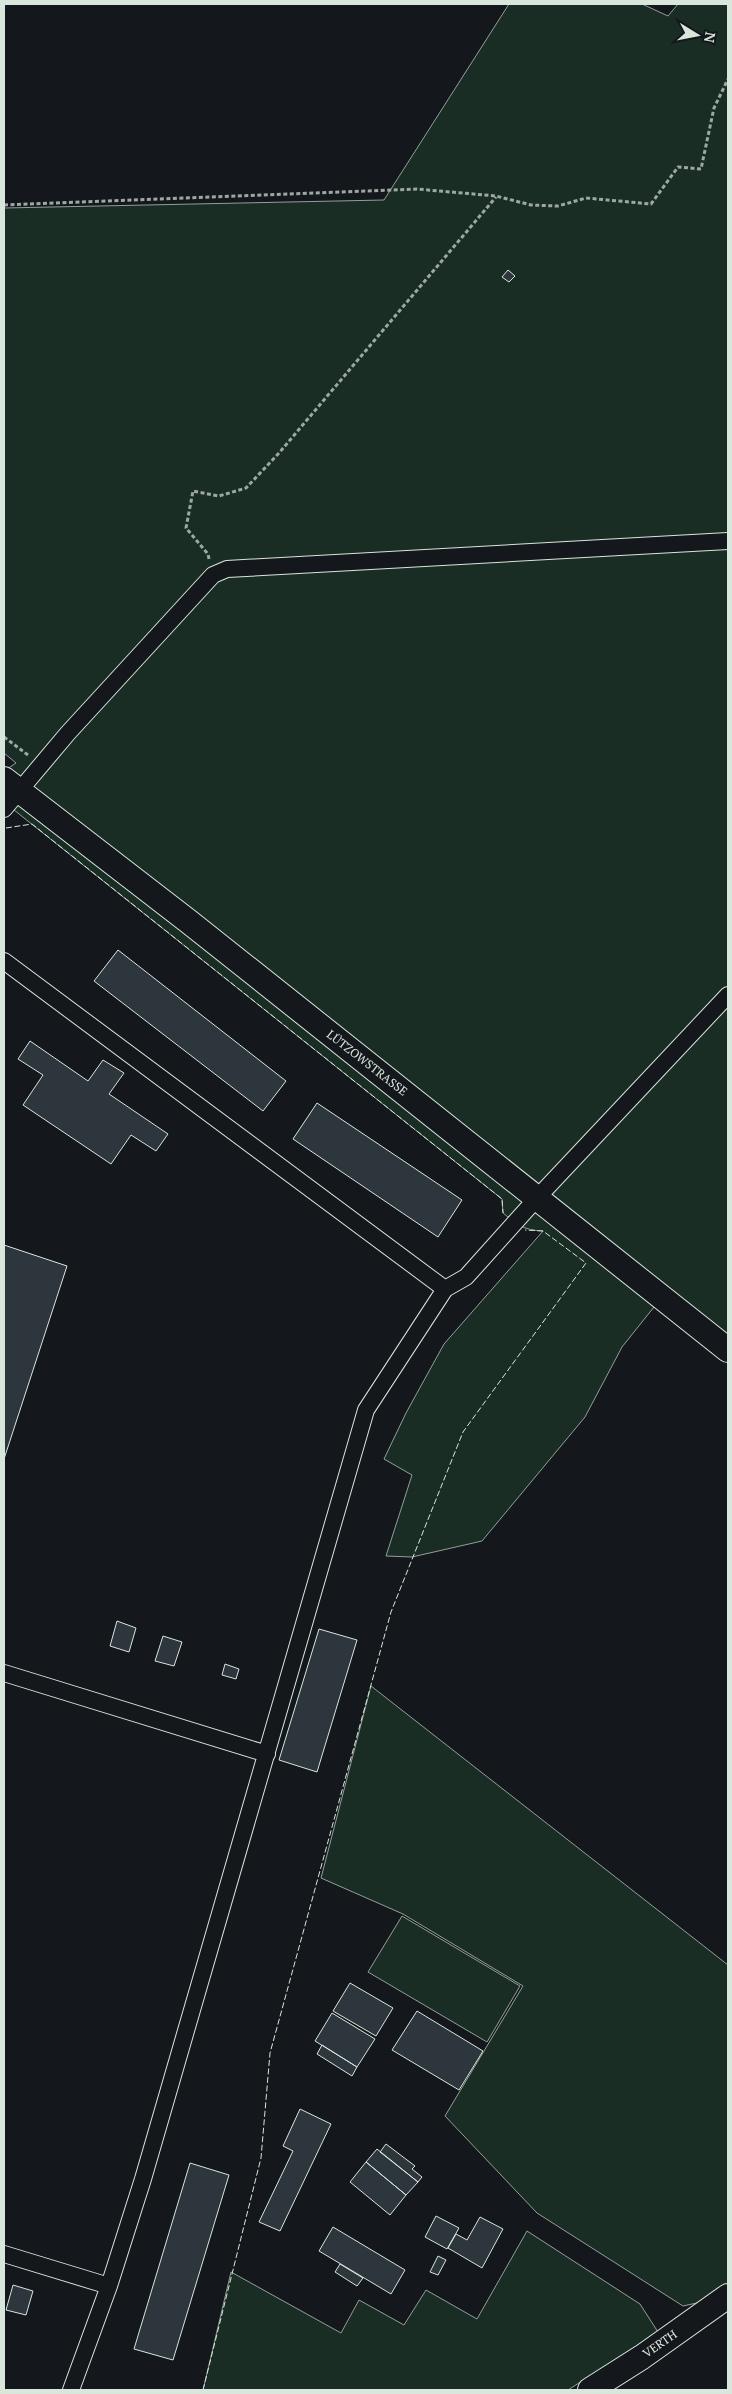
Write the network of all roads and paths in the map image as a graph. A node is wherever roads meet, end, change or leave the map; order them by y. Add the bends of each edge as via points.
1 (728, 79) edge
2 (496, 196) junction
3 (4, 205) edge
4 (728, 541) edge
5 (213, 575) junction
6 (4, 738) edge
7 (41, 765) junction
8 (9, 793) edge
9 (4, 961) edge
10 (728, 995) edge
11 (537, 1198) junction
12 (445, 1289) junction
13 (728, 1350) edge
14 (4, 1673) edge
15 (267, 1754) junction
16 (4, 2254) edge
17 (109, 2286) junction
18 (728, 2296) edge
19 (71, 2390) edge
20 (590, 2390) edge

1 - 2 path via 714,108 701,169 678,167 651,204 586,198 558,206 531,205
2 - 3 path via 417,189
2 - 5 path via 246,488 219,496 193,490 186,528 208,554
4 - 5 street via 252,566 227,569
5 - 7 street
6 - 7 path
7 - 8 street
8 - 11 street, LÜTZOWSTRASSE via 188,921
9 - 12 street
10 - 11 street
11 - 12 street via 466,1277
11 - 13 street, LÜTZOWSTRASSE
12 - 15 street via 366,1410
14 - 15 street
15 - 17 street
16 - 17 street
17 - 19 street
18 - 20 street, VERTH

